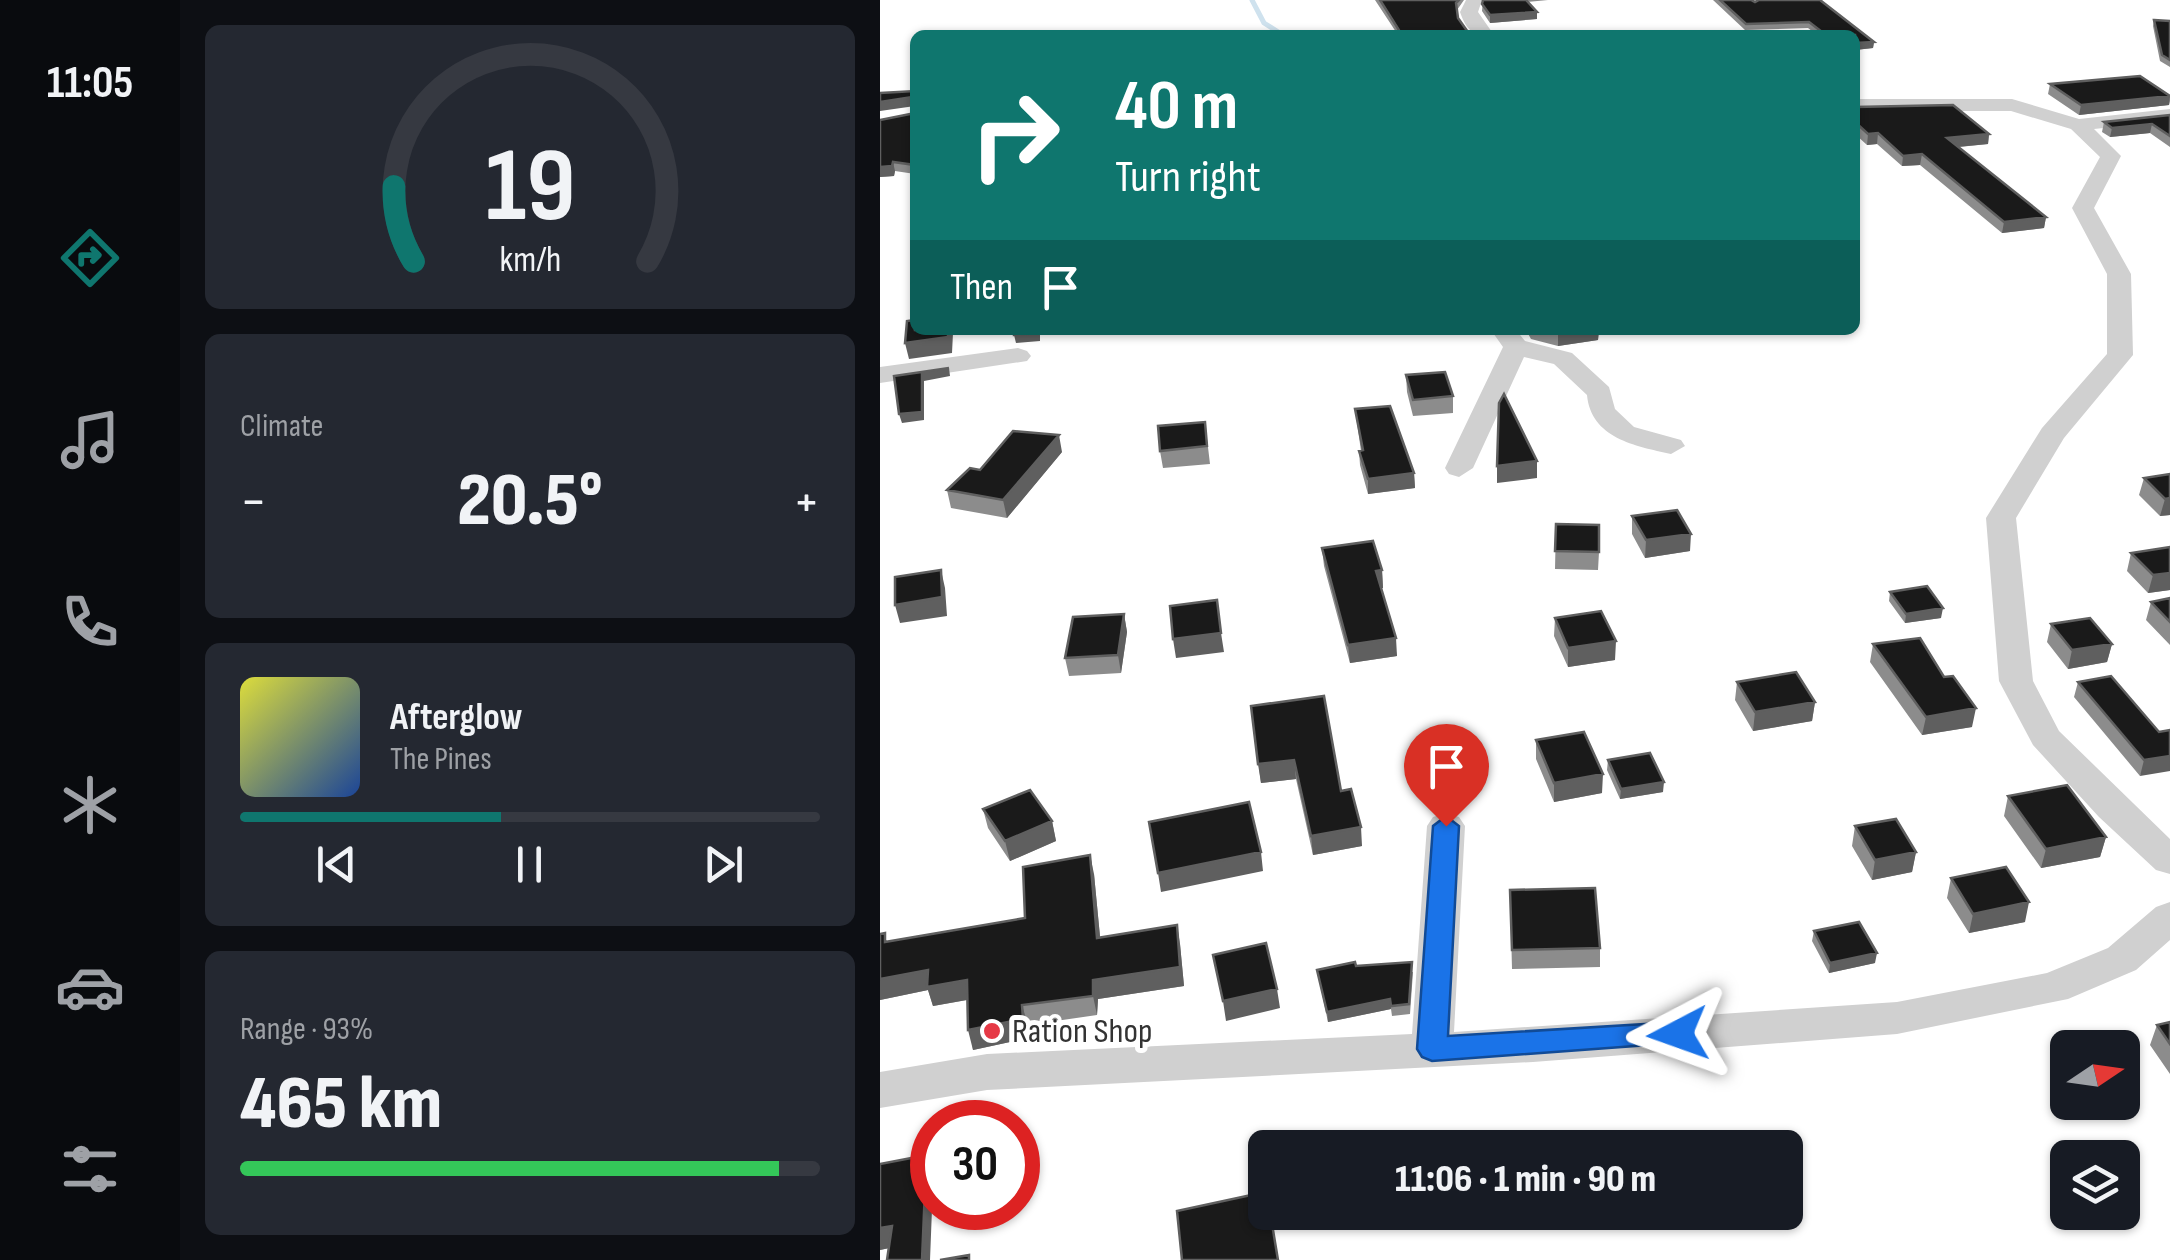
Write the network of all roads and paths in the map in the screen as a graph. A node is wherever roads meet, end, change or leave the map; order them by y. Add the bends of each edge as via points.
1 (1474, 0) edge
2 (1479, 30) edge
3 (1860, 105) edge
4 (2170, 115) edge
5 (2078, 124) junction
6 (1510, 338) edge
7 (1018, 356) dead end
8 (880, 374) edge
9 (1671, 446) dead end
10 (1459, 468) dead end
11 (1446, 826) dead end
12 (2170, 860) edge
13 (2170, 916) edge
14 (1432, 1049) junction
15 (880, 1090) edge

1 - 2 street via 1469,12
3 - 5 street via 2012,105
4 - 5 street
5 - 12 street via 2111,156 2083,208 2118,274 2120,355 2052,434 2001,518 2016,680 2045,737
6 - 9 street via 1563,358 1600,393 1602,411 1624,432
6 - 10 street
7 - 8 street
11 - 14 street
13 - 14 street via 2122,959 2053,988 1897,1018
14 - 15 street via 987,1072

